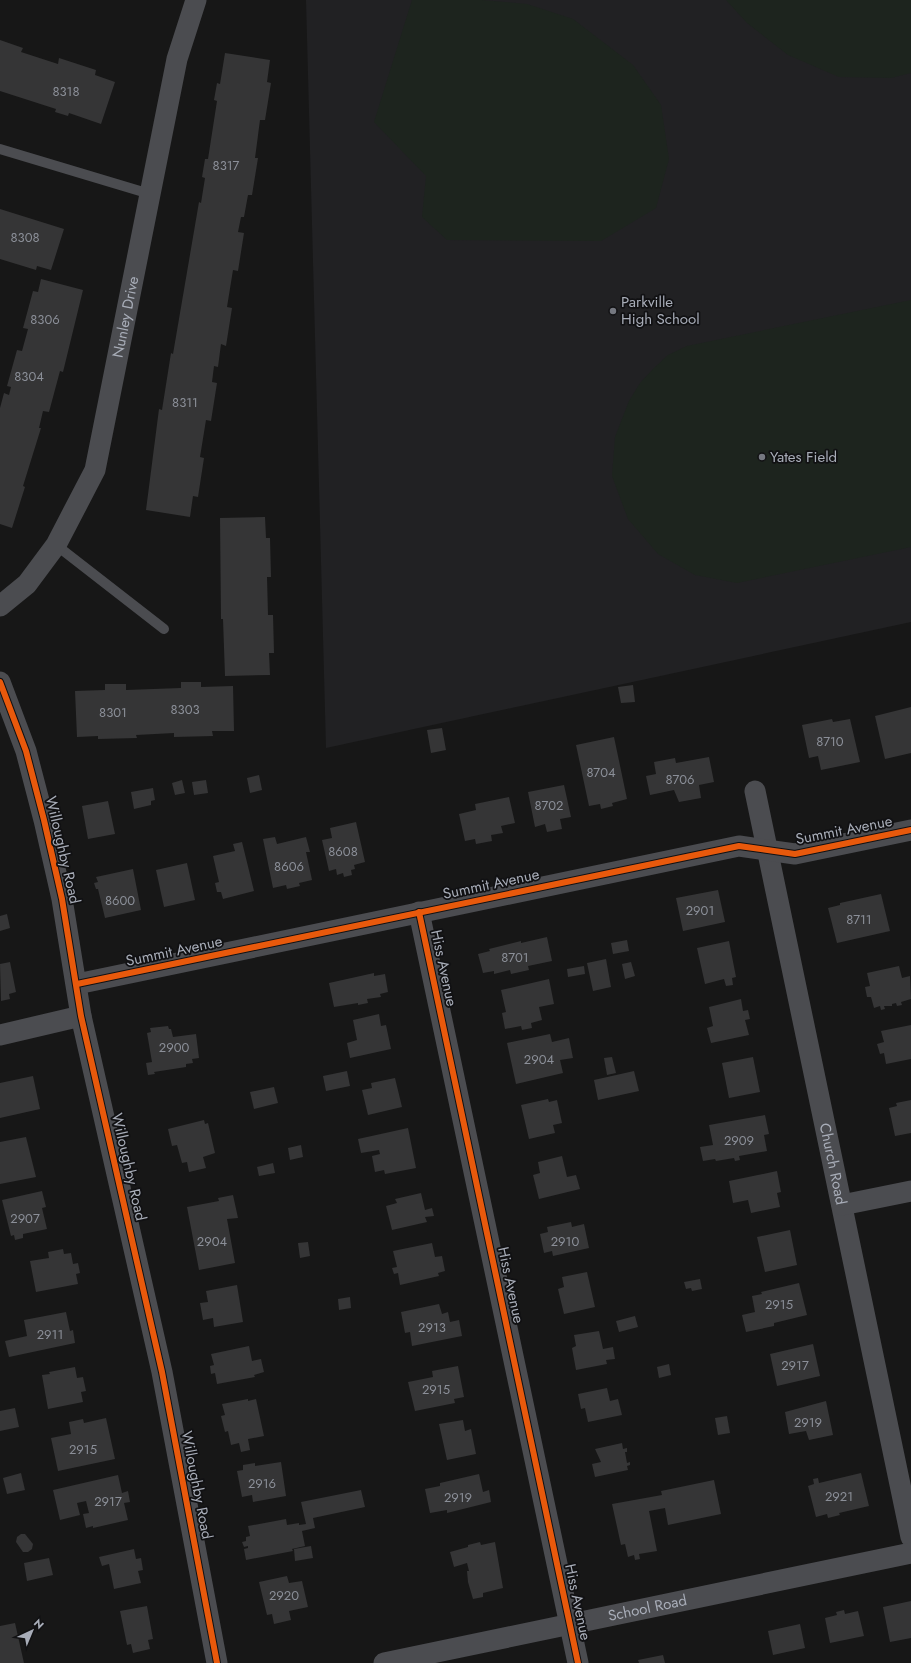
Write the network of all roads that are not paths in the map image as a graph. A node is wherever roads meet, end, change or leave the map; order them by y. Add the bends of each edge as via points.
1 (196, 0) edge
2 (0, 149) edge
3 (150, 194) junction
4 (56, 545) junction
5 (0, 606) edge
6 (164, 629) dead end
7 (0, 682) edge
8 (755, 791) dead end
9 (911, 830) edge
10 (767, 850) junction
11 (419, 912) junction
12 (77, 984) junction
13 (82, 1016) junction
14 (0, 1035) edge
15 (911, 1191) edge
16 (842, 1205) junction
17 (911, 1537) edge
18 (911, 1553) edge
19 (570, 1625) junction
20 (217, 1663) edge
21 (384, 1663) edge
22 (578, 1663) edge

1 - 3 street, Nunley Drive via 177,59
2 - 3 lane
3 - 4 street, Nunley Drive via 94,470
4 - 5 street, Nunley Drive via 27,584
4 - 6 lane
7 - 12 street, Willoughby Road via 26,751 44,820 62,899
8 - 10 street, Church Road
9 - 10 street, Summit Avenue via 795,854
10 - 11 street, Summit Avenue via 739,846
10 - 16 street, Church Road
11 - 12 street, Summit Avenue
11 - 19 street, Hiss Avenue
12 - 13 street, Willoughby Road
13 - 14 street
13 - 20 street, Willoughby Road via 162,1372
15 - 16 street
16 - 17 street, Church Road
18 - 19 street, School Road
19 - 21 street, School Road
19 - 22 street, Hiss Avenue

